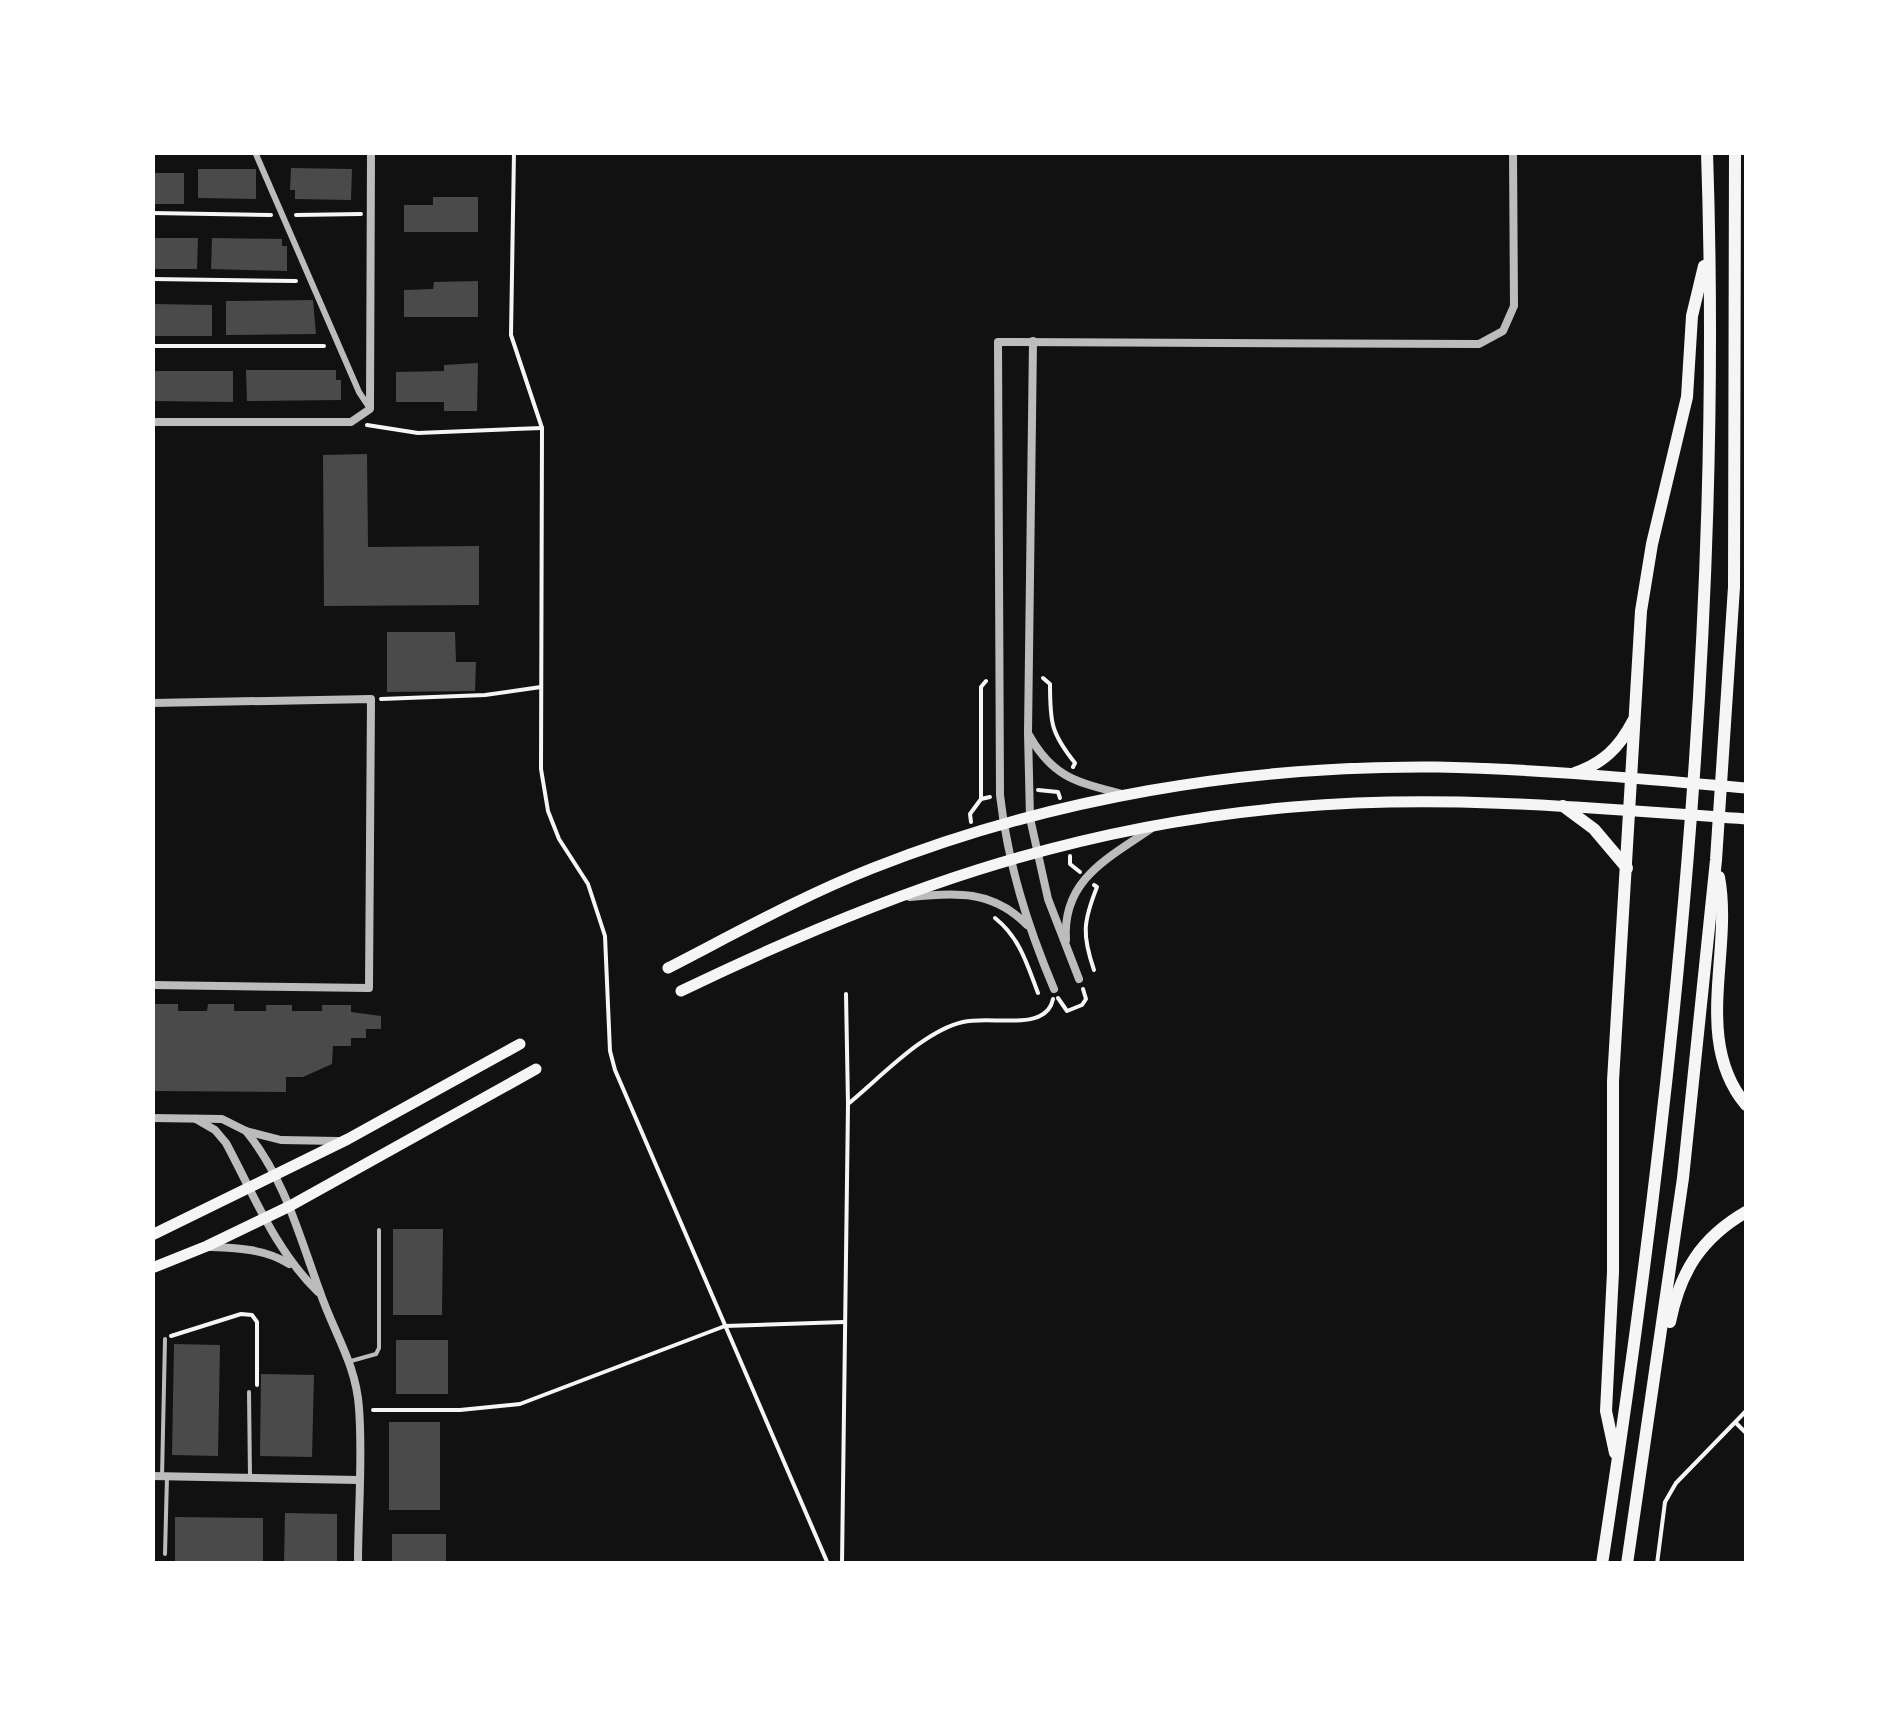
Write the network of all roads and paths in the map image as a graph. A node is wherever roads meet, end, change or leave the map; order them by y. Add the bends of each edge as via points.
1 (255, 152) edge
2 (372, 152) edge
3 (514, 152) edge
4 (1514, 152) edge
5 (1707, 152) edge
6 (1736, 152) edge
7 (152, 213) edge
8 (371, 214) junction
9 (281, 215) junction
10 (1709, 244) junction
11 (152, 280) edge
12 (311, 281) junction
13 (1034, 341) junction
14 (152, 346) edge
15 (339, 346) junction
16 (370, 409) junction
17 (152, 422) edge
18 (352, 422) junction
19 (542, 428) junction
20 (999, 665) junction
21 (1028, 667) junction
22 (541, 687) junction
23 (371, 700) junction
24 (152, 703) edge
25 (1634, 719) junction
26 (1028, 733) junction
27 (1575, 773) junction
28 (1068, 778) junction
29 (1632, 778) junction
30 (1746, 788) edge
31 (1127, 795) junction
32 (981, 799) dead end
33 (1562, 806) junction
34 (1630, 810) junction
35 (1030, 818) junction
36 (1746, 819) edge
37 (1003, 826) junction
38 (1156, 826) junction
39 (1036, 852) junction
40 (1008, 858) junction
41 (1716, 860) junction
42 (1626, 868) junction
43 (1097, 888) dead end
44 (886, 900) junction
45 (994, 917) dead end
46 (1028, 926) junction
47 (1066, 949) junction
48 (668, 968) dead end
49 (1094, 970) dead end
50 (1079, 979) joint
51 (152, 985) edge
52 (1054, 989) junction
53 (681, 991) dead end
54 (1038, 993) dead end
55 (846, 994) dead end
56 (520, 1044) dead end
57 (536, 1068) dead end
58 (848, 1104) junction
59 (1746, 1105) edge
60 (152, 1118) edge
61 (196, 1119) junction
62 (246, 1131) junction
63 (348, 1140) junction
64 (275, 1175) junction
65 (249, 1189) junction
66 (290, 1206) junction
67 (1746, 1212) edge
68 (265, 1218) junction
69 (379, 1230) dead end
70 (152, 1236) edge
71 (206, 1246) junction
72 (152, 1268) edge
73 (293, 1268) junction
74 (320, 1293) junction
75 (844, 1322) junction
76 (725, 1326) junction
77 (164, 1339) joint
78 (350, 1361) junction
79 (1654, 1377) junction
80 (250, 1392) dead end
81 (257, 1400) dead end
82 (360, 1410) junction
83 (1746, 1411) edge
84 (1735, 1422) junction
85 (1746, 1433) edge
86 (1617, 1465) junction
87 (161, 1477) edge
88 (250, 1478) junction
89 (358, 1480) junction
90 (165, 1554) dead end
91 (358, 1564) edge
92 (828, 1564) edge
93 (842, 1564) edge
94 (1602, 1564) edge
95 (1627, 1564) edge
96 (1657, 1564) edge

1 - 9 street
2 - 8 street
3 - 19 path via 510,335
4 - 13 street via 1514,306 1503,331 1479,344
5 - 10 highway
6 - 41 highway via 1734,568
7 - 9 path
8 - 9 path
8 - 16 street
9 - 12 street
10 - 25 highway via 1692,316 1687,397 1645,583
10 - 86 highway via 1706,585 1696,763 1664,1107
11 - 12 path
12 - 15 street
13 - 20 street via 998,342
13 - 21 street
14 - 15 path
15 - 16 street
16 - 18 street
17 - 18 street
18 - 19 path via 418,433
19 - 22 path
20 - 32 path via 981,687
20 - 37 street
21 - 26 street
21 - 28 path via 1050,684 1050,724 1075,763
22 - 23 path
22 - 76 path via 548,811 588,884 605,936 615,1070
23 - 24 street
23 - 51 street via 369,988
25 - 27 highway via 1610,754
25 - 29 highway
26 - 28 street via 1042,758
26 - 35 street
27 - 29 main road
27 - 31 main road via 1350,768
28 - 31 street
29 - 30 main road
29 - 34 highway
31 - 35 main road
33 - 34 main road
33 - 38 main road via 1370,802
33 - 42 highway via 1594,828
34 - 36 main road
34 - 42 highway
35 - 37 main road
35 - 39 street
37 - 40 street
37 - 48 main road via 872,868
38 - 39 main road
38 - 47 street via 1081,881 1065,923
39 - 40 main road
39 - 47 street
40 - 44 main road
40 - 46 street
41 - 59 highway via 1724,906 1716,1034 1726,1073
41 - 79 highway via 1683,1178
42 - 86 highway via 1613,1081 1606,1411
43 - 49 path via 1084,939
44 - 46 street via 980,895
44 - 53 main road
45 - 54 path via 1022,949
46 - 52 street
47 - 50 street
50 - 52 path via 1086,999 1074,1010 1062,1007
52 - 58 path via 1053,1004 1040,1019 952,1024
55 - 58 path
56 - 63 main road
57 - 66 main road
58 - 75 path
60 - 61 street
61 - 62 street via 222,1120
61 - 65 street via 226,1143
62 - 63 street via 292,1141
62 - 64 street
63 - 64 main road
64 - 65 main road
64 - 66 street
65 - 68 street
65 - 70 main road
66 - 68 main road
66 - 74 street
67 - 79 highway via 1708,1241 1676,1290
68 - 71 main road
68 - 73 street
69 - 78 lane via 379,1348
71 - 72 main road
71 - 73 street via 260,1252
73 - 74 street
74 - 78 street
75 - 76 path
75 - 93 path
76 - 82 path via 520,1404
76 - 92 path
77 - 81 path via 252,1314
77 - 87 lane
78 - 82 street
79 - 95 highway
80 - 88 lane
82 - 89 street
83 - 84 path
84 - 85 path
84 - 96 path via 1665,1502
86 - 94 highway
87 - 88 street
87 - 90 lane
88 - 89 street
89 - 91 street

